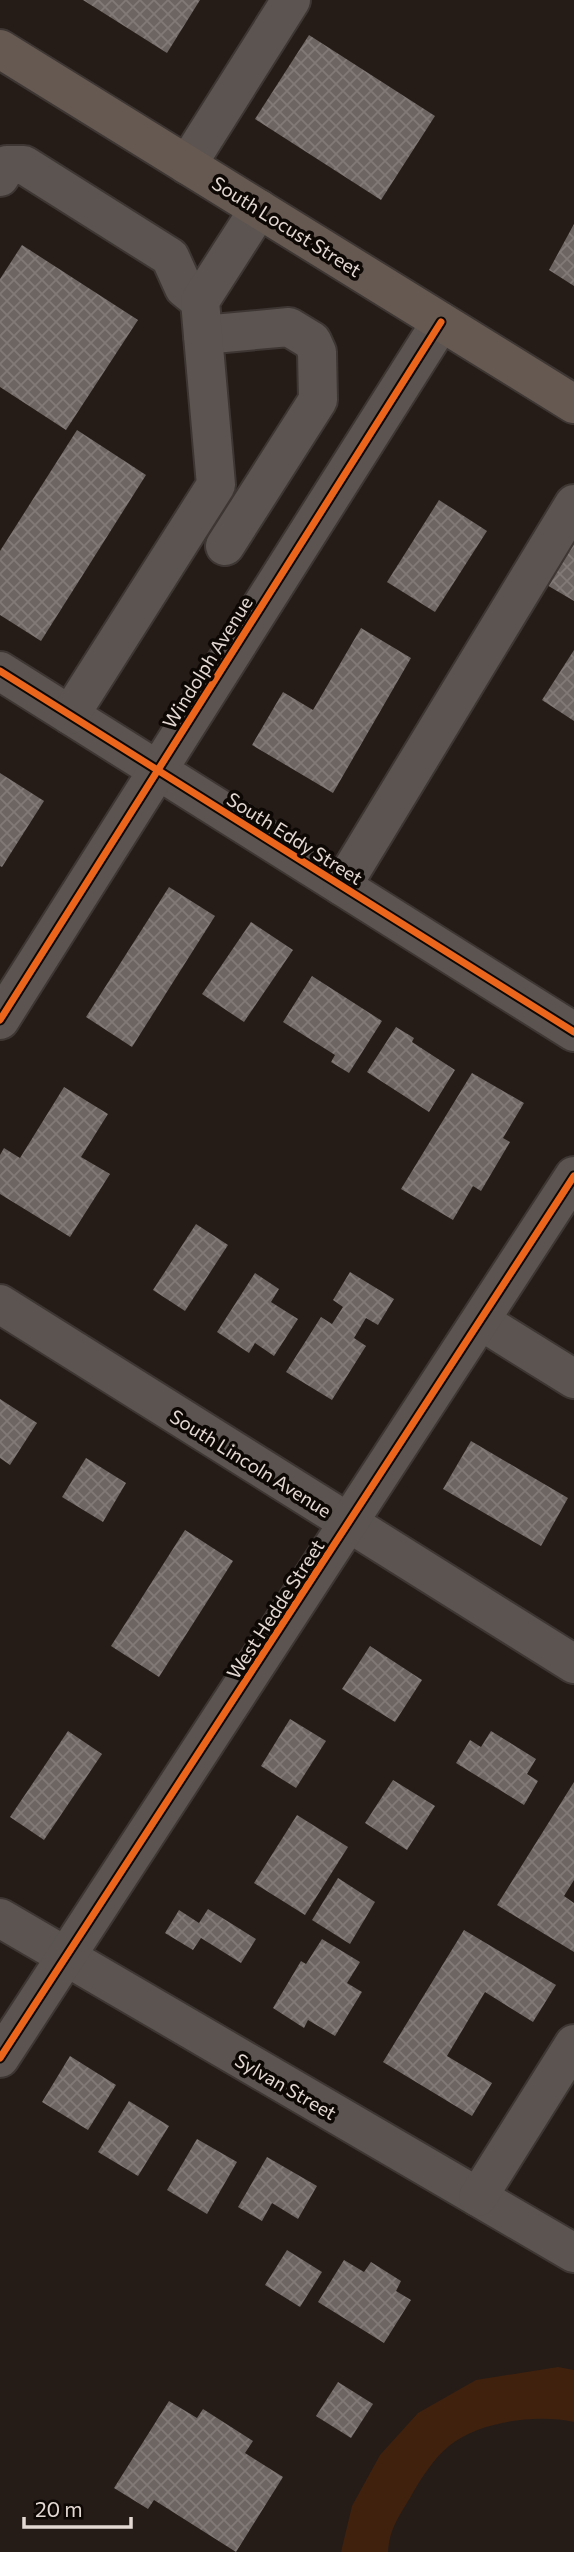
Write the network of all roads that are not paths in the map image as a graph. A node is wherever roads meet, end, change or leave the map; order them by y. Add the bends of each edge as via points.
1 (291, 0) edge
2 (0, 49) edge
3 (187, 165) junction
4 (0, 177) edge
5 (258, 209) junction
6 (202, 318) junction
7 (442, 322) junction
8 (574, 404) edge
9 (574, 505) edge
10 (191, 524) junction
11 (225, 546) junction
12 (279, 579) junction
13 (0, 671) edge
14 (71, 715) junction
15 (158, 770) junction
16 (342, 886) junction
17 (0, 1020) edge
18 (574, 1032) edge
19 (574, 1176) edge
20 (0, 1304) edge
21 (481, 1321) junction
22 (574, 1379) edge
23 (349, 1525) junction
24 (574, 1664) edge
25 (0, 1918) edge
26 (63, 1957) junction
27 (574, 2045) edge
28 (0, 2058) edge
29 (478, 2197) junction
30 (574, 2253) edge

1 - 3 street
2 - 3 main road, South Locust Street
3 - 5 main road, South Locust Street
4 - 6 street via 7,165 24,165 170,257
5 - 6 street
5 - 7 main road, South Locust Street
6 - 10 street via 216,485
6 - 11 street via 289,327 312,341 317,352 318,400
7 - 8 main road, South Locust Street
7 - 12 street, Windolph Avenue
9 - 16 street
10 - 11 street
10 - 14 street
11 - 12 street
12 - 15 street, Windolph Avenue
13 - 14 street, South Eddy Street
14 - 15 street, South Eddy Street
15 - 16 street, South Eddy Street
15 - 17 street, Windolph Avenue
16 - 18 street, South Eddy Street
19 - 21 street, West Hedde Street
20 - 23 street, South Lincoln Avenue
21 - 22 street
21 - 23 street, West Hedde Street
23 - 24 street, South Lincoln Avenue
23 - 26 street, West Hedde Street
25 - 26 street, Sylvan Street
26 - 28 street, West Hedde Street
26 - 29 street, Sylvan Street
27 - 29 street
29 - 30 street, Sylvan Street

